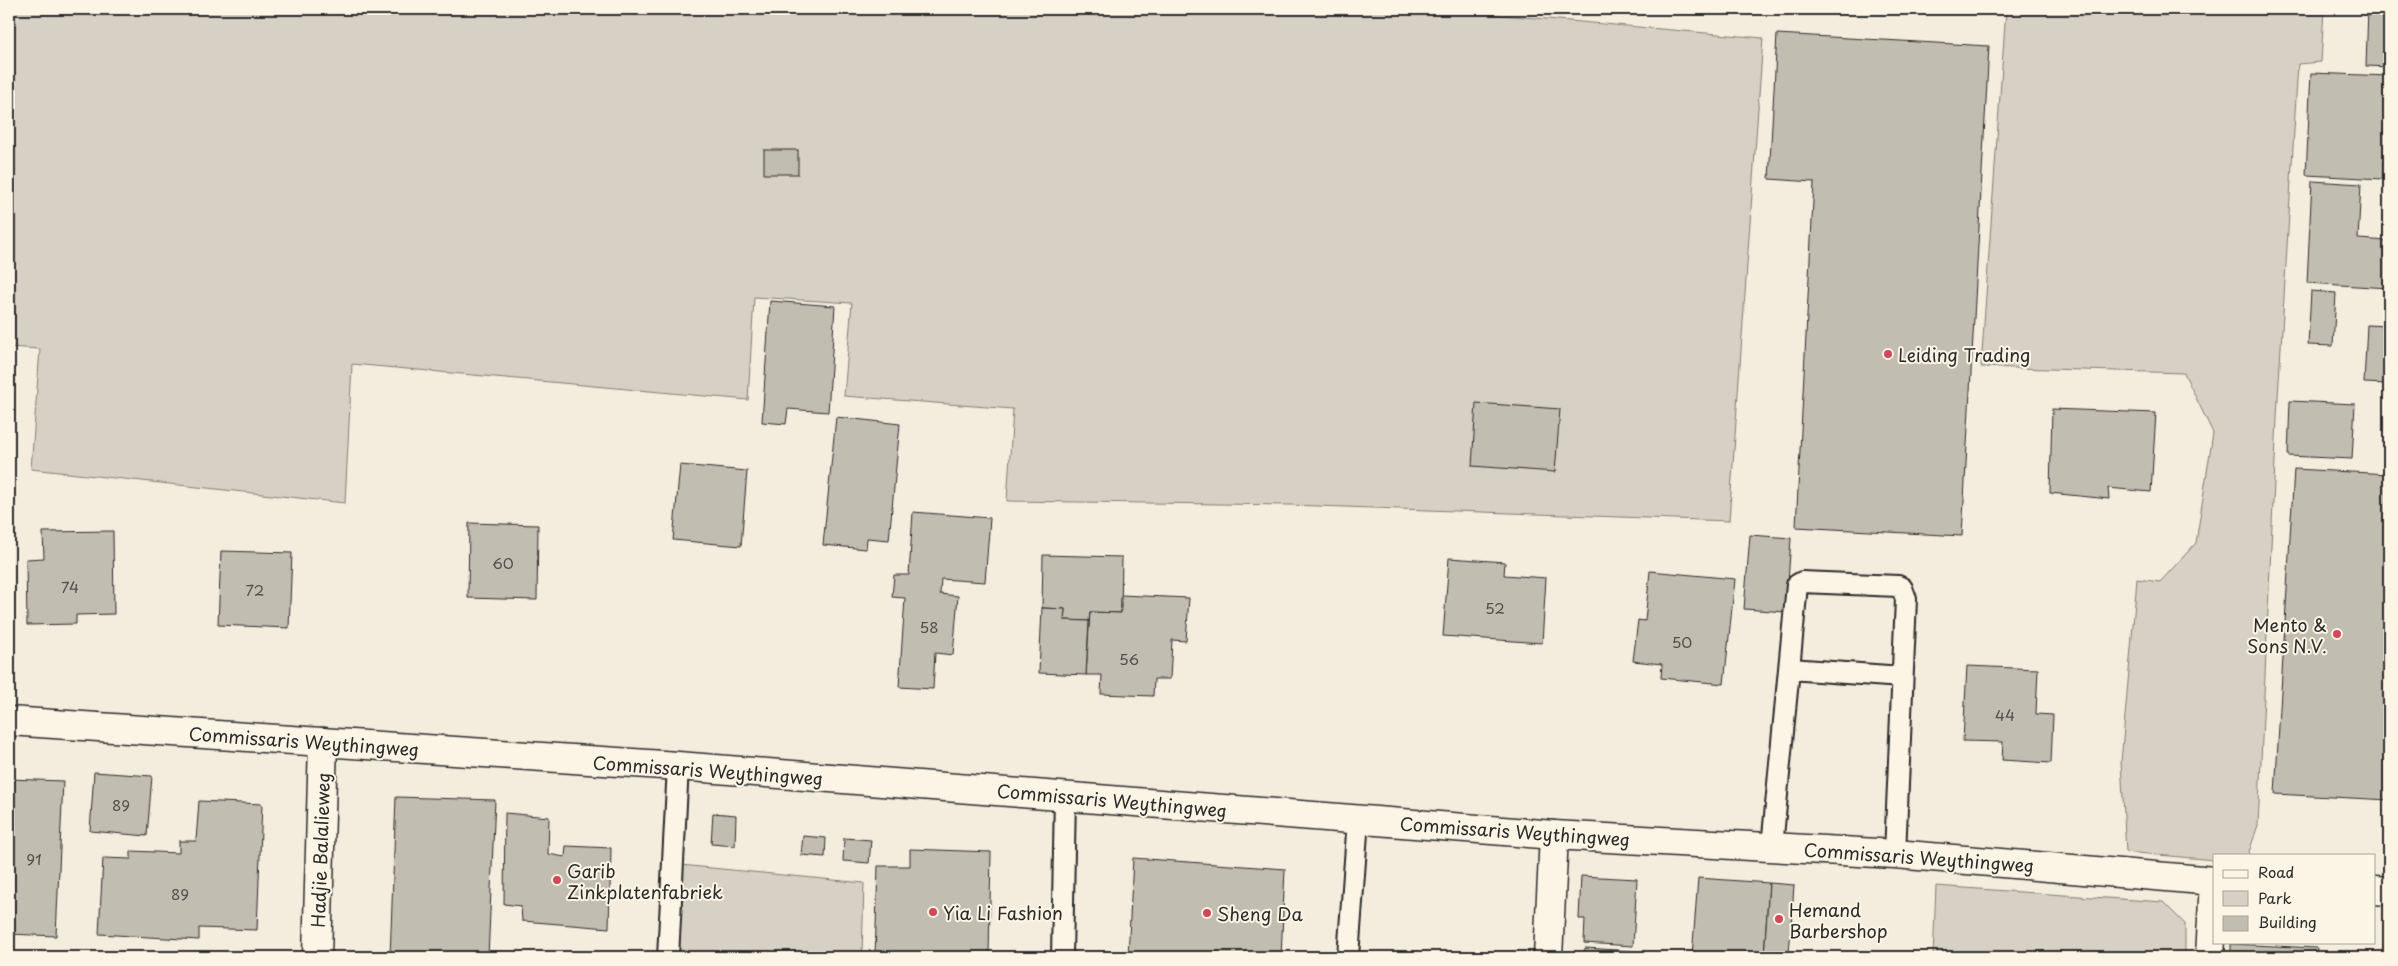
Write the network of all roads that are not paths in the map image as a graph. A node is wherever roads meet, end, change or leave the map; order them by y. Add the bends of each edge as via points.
1 (1790, 669) junction
2 (1902, 677) junction
3 (9, 721) edge
4 (323, 742) junction
5 (678, 766) junction
6 (1065, 796) junction
7 (1358, 819) junction
8 (1554, 835) junction
9 (1772, 847) junction
10 (1895, 854) junction
11 (2213, 881) edge
12 (2376, 890) edge
13 (2389, 891) edge
14 (2213, 900) edge
15 (317, 957) edge
16 (668, 957) edge
17 (1062, 957) edge
18 (1348, 957) edge
19 (1548, 957) edge
20 (2210, 957) edge

1 - 2 lane
1 - 2 lane via 1799,584 1898,586 1906,599
1 - 9 lane
2 - 10 lane
3 - 4 main road, Commissaris Weythingweg
4 - 5 main road, Commissaris Weythingweg
4 - 15 main road, Hadjie Balalieweg
5 - 6 main road, Commissaris Weythingweg
5 - 16 lane
6 - 7 main road, Commissaris Weythingweg
6 - 17 lane
7 - 8 main road, Commissaris Weythingweg
7 - 18 lane
8 - 9 main road, Commissaris Weythingweg
8 - 19 main road
9 - 10 main road, Commissaris Weythingweg
10 - 11 main road, Commissaris Weythingweg
12 - 13 main road
14 - 20 main road

